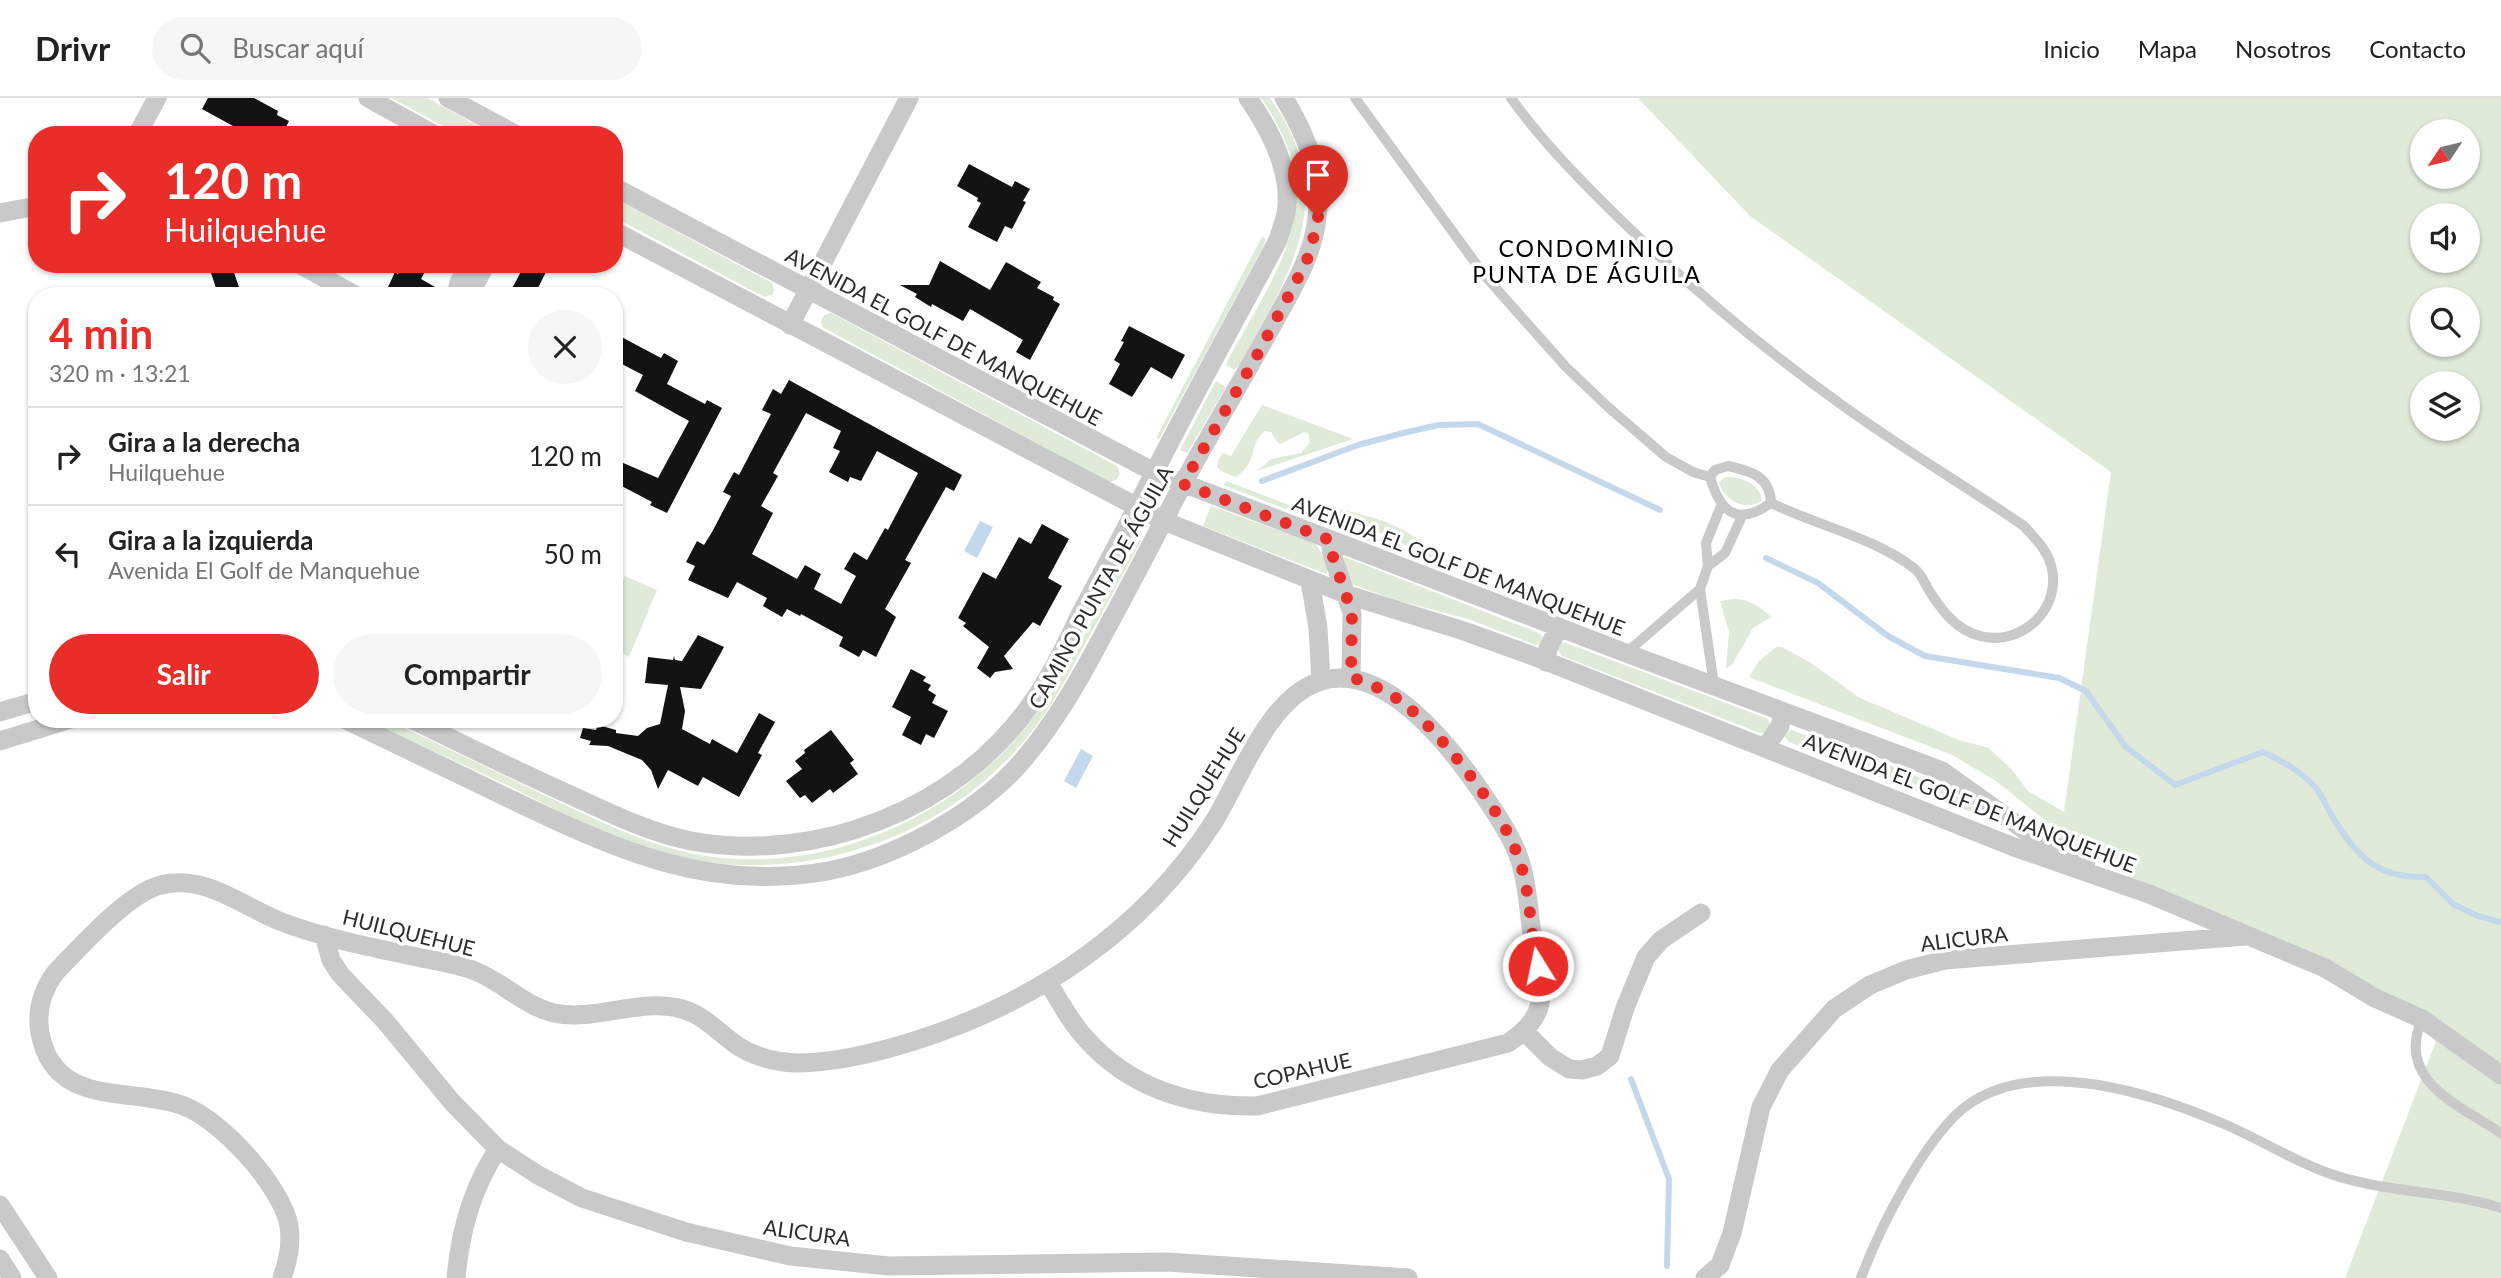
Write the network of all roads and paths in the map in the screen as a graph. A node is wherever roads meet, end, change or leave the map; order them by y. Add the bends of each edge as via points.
1 (157, 98) edge
2 (368, 98) edge
3 (449, 98) edge
4 (909, 98) edge
5 (1248, 98) edge
6 (1284, 98) edge
7 (1355, 98) edge
8 (1511, 98) edge
9 (142, 126) edge
10 (419, 126) edge
11 (500, 126) edge
12 (623, 192) edge
13 (28, 208) edge
14 (0, 213) edge
15 (623, 236) edge
16 (315, 273) edge
17 (341, 287) edge
18 (806, 290) junction
19 (790, 324) junction
20 (1154, 472) junction
21 (1710, 477) junction
22 (1183, 484) junction
23 (1771, 503) junction
24 (1721, 506) junction
25 (1137, 507) junction
26 (1742, 516) junction
27 (1164, 521) junction
28 (1330, 540) junction
29 (1708, 566) junction
30 (1310, 581) junction
31 (1700, 589) junction
32 (1348, 595) junction
33 (1559, 627) junction
34 (1626, 653) junction
35 (1546, 662) junction
36 (1351, 677) junction
37 (1321, 680) junction
38 (1714, 685) junction
39 (28, 704) edge
40 (0, 712) edge
41 (1783, 712) junction
42 (42, 728) edge
43 (363, 728) edge
44 (430, 728) edge
45 (0, 741) edge
46 (1765, 748) junction
47 (2149, 894) junction
48 (1701, 913) dead end
49 (324, 935) junction
50 (2249, 936) junction
51 (1048, 982) junction
52 (2422, 1019) junction
53 (1525, 1032) junction
54 (2501, 1075) edge
55 (2501, 1133) edge
56 (498, 1149) junction
57 (0, 1205) edge
58 (2501, 1208) edge
59 (0, 1259) edge
60 (12, 1278) edge
61 (48, 1278) edge
62 (282, 1278) edge
63 (456, 1278) edge
64 (1408, 1278) edge
65 (1705, 1278) edge
66 (1861, 1278) edge

1 - 9 street
2 - 10 street
3 - 11 street
4 - 18 street
5 - 20 street, CAMINO PUNTA DE ÁGUILA via 1277,148 1286,211 1278,240
6 - 22 street, CAMINO PUNTA DE ÁGUILA via 1301,127 1316,169 1318,217 1310,253
7 - 21 lane via 1485,276 1566,367 1666,457
8 - 23 lane via 1610,210 1739,327 1844,406 2024,526 2051,563 2050,600 2027,629 2004,638 1979,636 1940,608 1919,572 1904,561
12 - 18 street, AVENIDA EL GOLF DE MANQUEHUE
13 - 14 street
15 - 19 street, AVENIDA EL GOLF DE MANQUEHUE
16 - 17 street
18 - 19 street
18 - 20 street, AVENIDA EL GOLF DE MANQUEHUE
19 - 25 street, AVENIDA EL GOLF DE MANQUEHUE
20 - 22 street, AVENIDA EL GOLF DE MANQUEHUE
20 - 25 street, CAMINO PUNTA DE ÁGUILA
21 - 23 lane via 1728,466 1756,474 1770,492
21 - 24 lane
22 - 27 street, CAMINO PUNTA DE ÁGUILA
22 - 28 street, AVENIDA EL GOLF DE MANQUEHUE
23 - 26 lane
24 - 26 lane
24 - 29 lane via 1706,543
25 - 27 street, AVENIDA EL GOLF DE MANQUEHUE
25 - 44 street, CAMINO PUNTA DE ÁGUILA via 1030,706 992,748 952,782 912,807 855,830 795,843 737,846 690,840 635,825
26 - 29 lane via 1725,553
27 - 30 street, AVENIDA EL GOLF DE MANQUEHUE
27 - 43 street, CAMINO PUNTA DE ÁGUILA via 1073,692 1013,770 979,801 937,827 881,856 829,870 772,878 714,875 656,861 595,839
28 - 32 street
28 - 33 street, AVENIDA EL GOLF DE MANQUEHUE
29 - 31 lane
30 - 32 street, AVENIDA EL GOLF DE MANQUEHUE
30 - 37 street
31 - 34 lane
31 - 38 lane
32 - 35 street, AVENIDA EL GOLF DE MANQUEHUE
32 - 36 street
33 - 34 street, AVENIDA EL GOLF DE MANQUEHUE
33 - 35 street
34 - 38 street, AVENIDA EL GOLF DE MANQUEHUE
35 - 46 street, AVENIDA EL GOLF DE MANQUEHUE
36 - 37 street, HUILQUEHUE
36 - 53 street via 1403,703 1438,738 1467,772 1517,851 1542,983 1534,1019
37 - 51 street, HUILQUEHUE via 1294,696 1275,715 1211,825 1153,898 1106,941
38 - 41 street, AVENIDA EL GOLF DE MANQUEHUE
39 - 40 street
41 - 46 street via 1780,726
41 - 47 street, AVENIDA EL GOLF DE MANQUEHUE via 1942,771 2026,831
42 - 45 street
46 - 47 street, AVENIDA EL GOLF DE MANQUEHUE via 2014,847
47 - 50 street
48 - 53 street via 1661,940 1646,957 1610,1056 1597,1066 1569,1069
49 - 51 street, HUILQUEHUE via 464,967 499,982 536,1007 560,1014 651,1006 687,1010 743,1049 788,1062 830,1060 902,1045 978,1018
49 - 56 street, ALICURA via 340,974
49 - 62 street, HUILQUEHUE via 279,920 218,890 161,885 129,902 64,964 48,983 39,1008 45,1050 73,1082 97,1092 186,1106 230,1136 285,1212 290,1251
50 - 52 street via 2325,968
50 - 65 street, ALICURA via 1945,960 1870,985 1834,1009 1780,1070 1760,1107 1732,1233 1720,1265
51 - 53 street, COPAHUE via 1087,1040 1116,1066 1151,1087 1225,1107 1257,1105 1485,1050
52 - 54 street
52 - 55 lane via 2414,1044 2426,1081
56 - 63 street via 470,1208
56 - 64 street, ALICURA via 582,1198 686,1232 790,1256 889,1266 1167,1262
57 - 61 street
58 - 66 lane via 2348,1180 2187,1109 2127,1090 2081,1082 2029,1083 1986,1094 1942,1128 1906,1185
59 - 60 street

